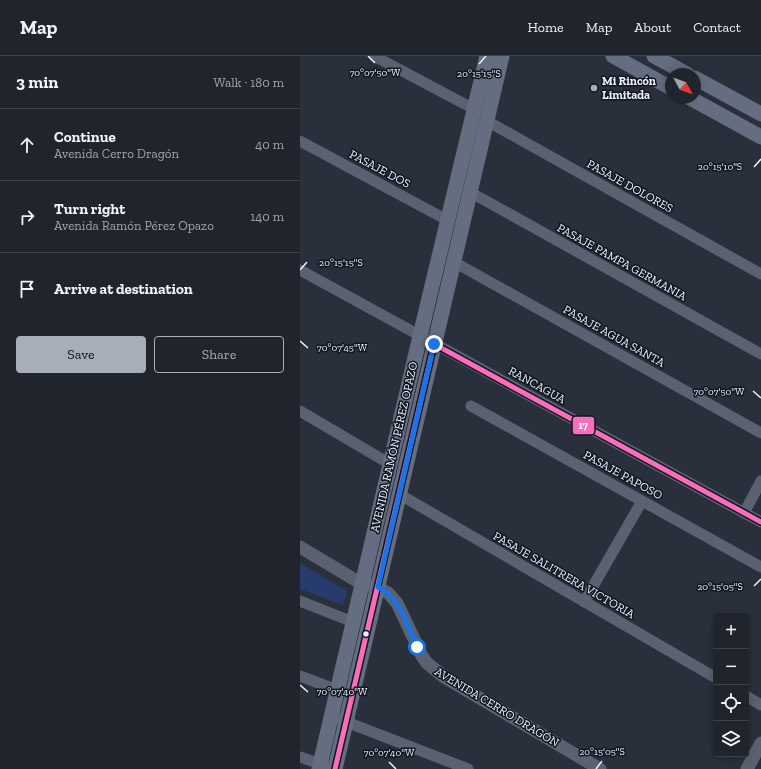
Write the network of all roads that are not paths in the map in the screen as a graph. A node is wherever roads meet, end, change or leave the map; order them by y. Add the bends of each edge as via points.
1 (374, 56) edge
2 (487, 56) edge
3 (502, 56) edge
4 (613, 56) edge
5 (654, 56) edge
6 (676, 68) edge
7 (701, 81) edge
8 (665, 85) edge
9 (701, 104) edge
10 (474, 109) junction
11 (760, 111) edge
12 (487, 121) junction
13 (756, 134) edge
14 (300, 141) edge
15 (470, 192) junction
16 (447, 220) junction
17 (454, 262) junction
18 (300, 270) edge
19 (761, 274) edge
20 (420, 336) junction
21 (434, 344) junction
22 (761, 354) edge
23 (471, 406) dead end
24 (300, 411) edge
25 (761, 433) edge
26 (390, 464) junction
27 (761, 481) edge
28 (399, 494) junction
29 (642, 501) junction
30 (744, 513) junction
31 (761, 522) edge
32 (300, 547) edge
33 (761, 567) edge
34 (362, 584) junction
35 (378, 587) junction
36 (300, 601) edge
37 (584, 602) junction
38 (353, 622) junction
39 (300, 676) edge
40 (713, 676) edge
41 (337, 690) junction
42 (749, 698) edge
43 (761, 705) edge
44 (331, 716) junction
45 (346, 721) junction
46 (761, 743) edge
47 (300, 757) edge
48 (320, 767) edge
49 (335, 769) edge
50 (468, 769) edge
51 (600, 769) edge
52 (747, 769) edge

1 - 10 street
2 - 10 main road, AVENIDA RAMÓN PÉREZ OPAZO
3 - 12 main road, AVENIDA RAMÓN PÉREZ OPAZO
4 - 8 main road
5 - 6 main road
7 - 11 main road
9 - 13 main road
10 - 16 main road, AVENIDA RAMÓN PÉREZ OPAZO
11 - 13 street
12 - 15 main road, AVENIDA RAMÓN PÉREZ OPAZO
12 - 19 street, PASAJE DOLORES
14 - 16 street, PASAJE DOS
15 - 17 main road, AVENIDA RAMÓN PÉREZ OPAZO
15 - 22 street, PASAJE PAMPA GERMANIA
16 - 20 main road, AVENIDA RAMÓN PÉREZ OPAZO
17 - 21 main road, AVENIDA RAMÓN PÉREZ OPAZO
17 - 25 street, PASAJE AGUA SANTA
18 - 20 street, RANCAGUA
20 - 21 street, RANCAGUA
20 - 26 main road, AVENIDA RAMÓN PÉREZ OPAZO
21 - 28 main road, AVENIDA RAMÓN PÉREZ OPAZO
21 - 30 street, RANCAGUA
23 - 29 street, PASAJE PAPOSO
24 - 26 street
26 - 34 main road, AVENIDA RAMÓN PÉREZ OPAZO
27 - 30 street
28 - 35 main road, AVENIDA RAMÓN PÉREZ OPAZO
28 - 37 street, PASAJE SALITRERA VICTORIA
29 - 33 street, PASAJE PAPOSO
29 - 37 street
30 - 31 street, RANCAGUA
32 - 34 street, AVENIDA CERRO DRAGÓN
34 - 35 street, AVENIDA CERRO DRAGÓN
34 - 38 main road, AVENIDA RAMÓN PÉREZ OPAZO
35 - 45 main road, AVENIDA RAMÓN PÉREZ OPAZO
35 - 51 street, AVENIDA CERRO DRAGÓN via 397,603 417,647 427,664 435,671
36 - 38 street
37 - 40 street, PASAJE SALITRERA VICTORIA
38 - 41 main road, AVENIDA RAMÓN PÉREZ OPAZO
39 - 41 street
41 - 44 main road, AVENIDA RAMÓN PÉREZ OPAZO
42 - 43 street
44 - 45 street
44 - 48 main road, AVENIDA RAMÓN PÉREZ OPAZO
45 - 49 main road, AVENIDA RAMÓN PÉREZ OPAZO
45 - 50 street
46 - 52 street
47 - 48 street
48 - 49 street

